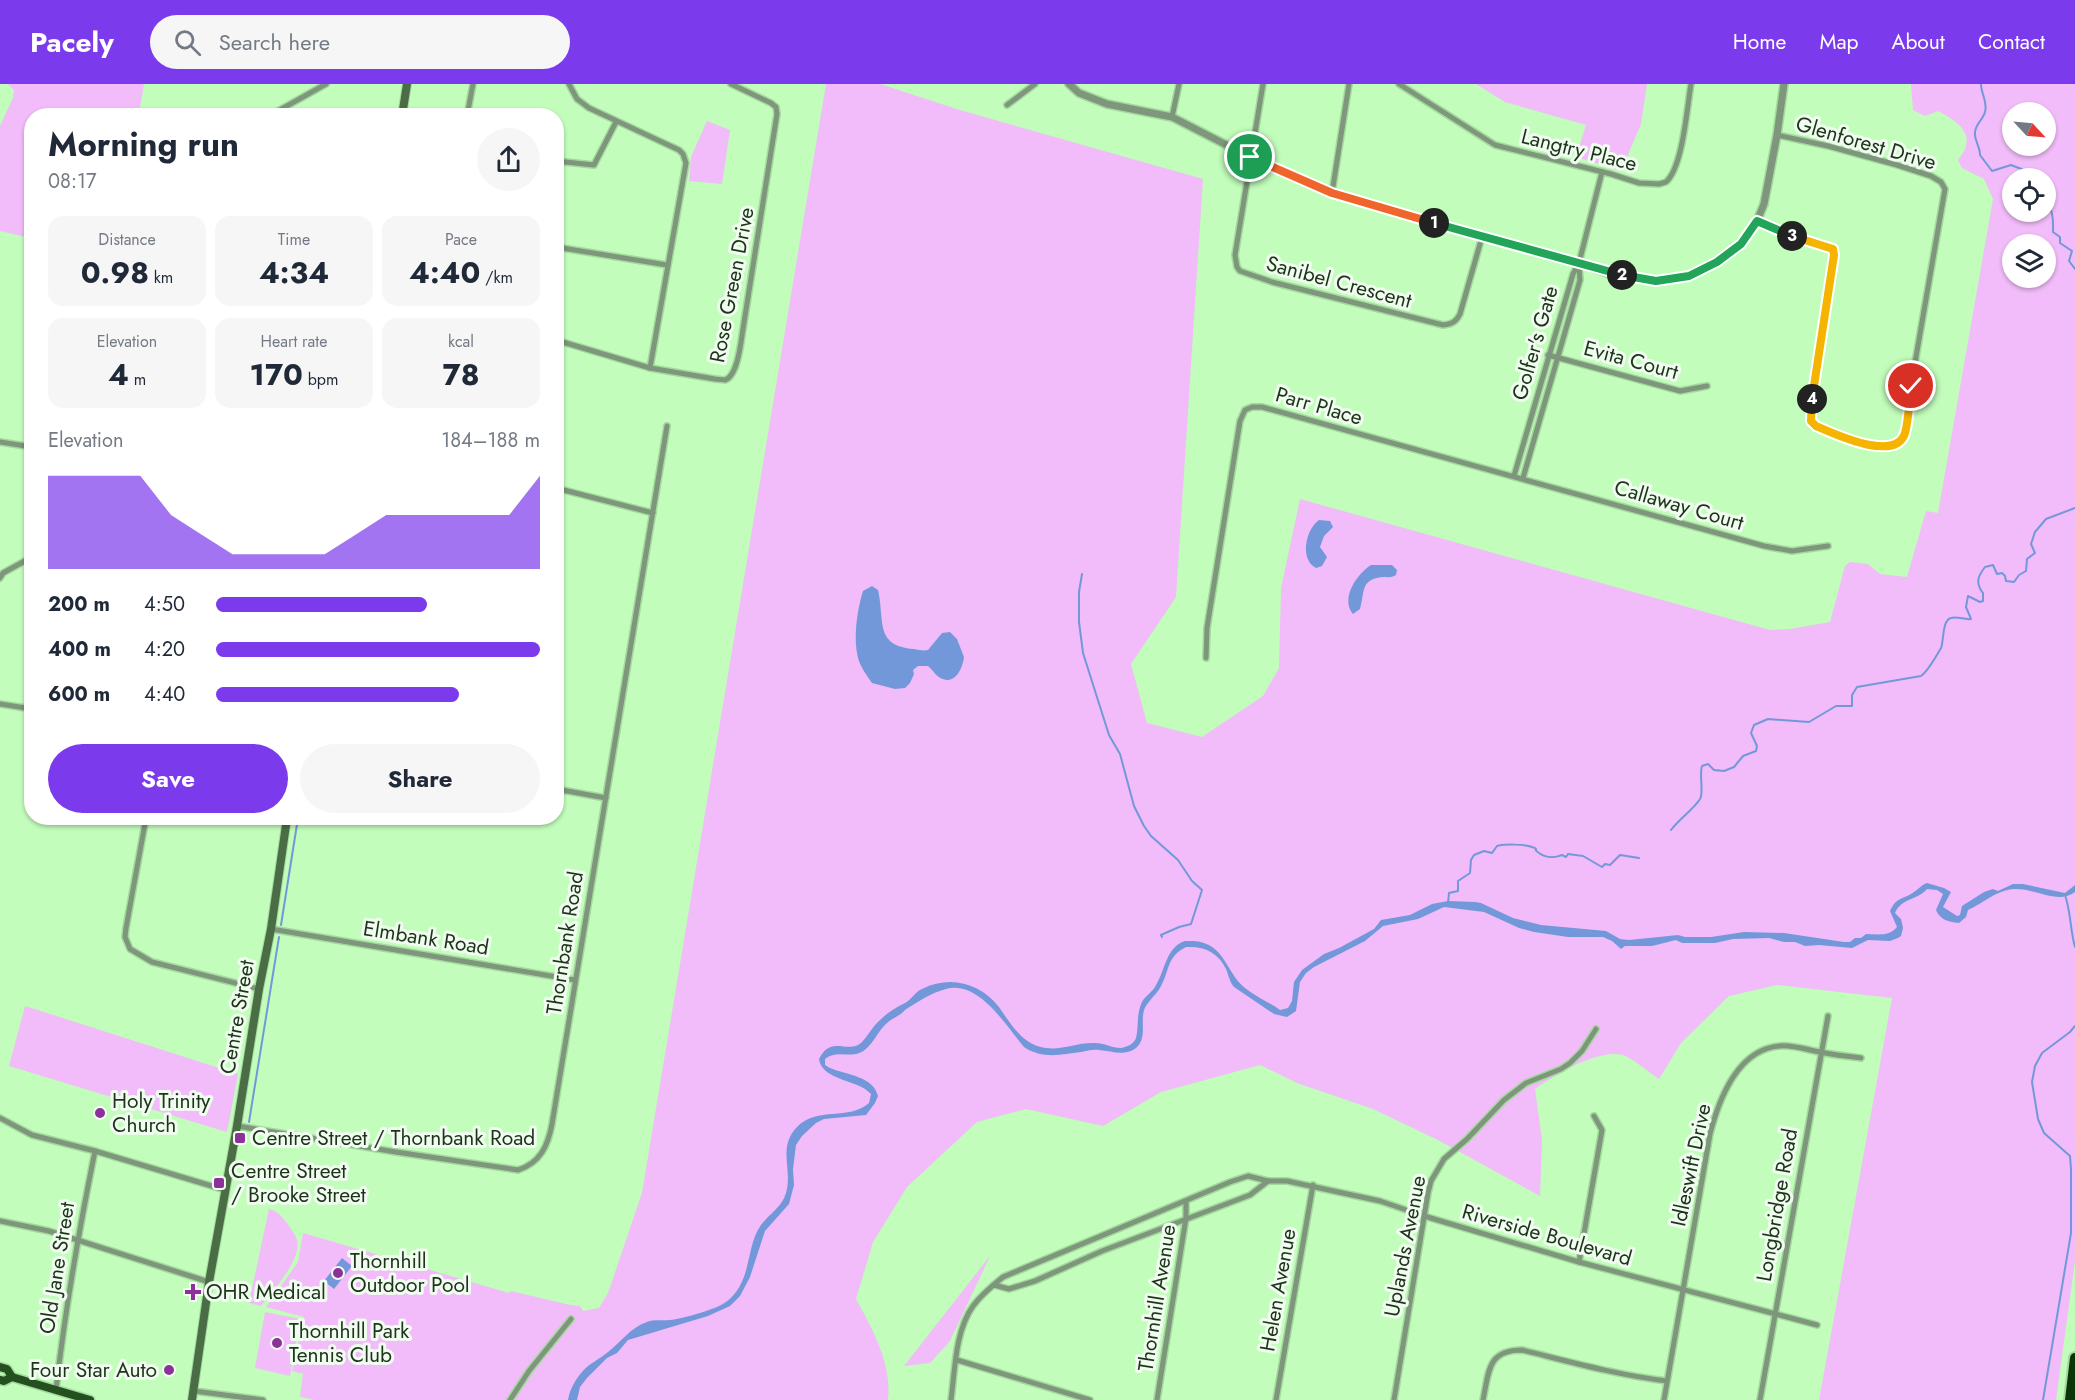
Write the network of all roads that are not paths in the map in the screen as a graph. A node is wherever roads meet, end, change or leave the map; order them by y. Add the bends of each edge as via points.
1 (326, 84) edge
2 (407, 84) edge
3 (473, 84) edge
4 (569, 84) edge
5 (731, 84) edge
6 (1035, 84) edge
7 (1069, 84) edge
8 (1179, 84) edge
9 (1263, 84) edge
10 (1349, 84) edge
11 (1399, 84) edge
12 (1691, 84) edge
13 (1784, 84) edge
14 (1007, 105) dead end
15 (283, 108) edge
16 (403, 108) edge
17 (468, 108) edge
18 (1172, 117) junction
19 (616, 122) junction
20 (1777, 135) junction
21 (1250, 157) junction
22 (564, 162) edge
23 (1602, 172) junction
24 (1332, 193) junction
25 (1757, 221) junction
26 (1482, 237) junction
27 (564, 248) edge
28 (1579, 263) junction
29 (668, 265) junction
30 (564, 342) edge
31 (1548, 355) junction
32 (1558, 357) junction
33 (650, 368) junction
34 (1707, 386) dead end
35 (667, 426) dead end
36 (0, 442) edge
37 (24, 446) edge
38 (1514, 476) junction
39 (1523, 478) junction
40 (564, 490) edge
41 (653, 513) junction
42 (1828, 546) dead end
43 (24, 562) edge
44 (0, 578) edge
45 (1206, 658) dead end
46 (0, 704) edge
47 (24, 708) edge
48 (564, 790) edge
49 (606, 798) junction
50 (145, 825) edge
51 (286, 825) edge
52 (271, 929) junction
53 (575, 980) junction
54 (259, 989) junction
55 (1828, 1016) dead end
56 (1596, 1029) dead end
57 (1821, 1053) junction
58 (1861, 1058) dead end
59 (1594, 1116) dead end
60 (0, 1118) edge
61 (237, 1126) junction
62 (95, 1151) junction
63 (1268, 1181) junction
64 (1312, 1185) junction
65 (225, 1190) junction
66 (1186, 1201) junction
67 (1424, 1216) junction
68 (1186, 1218) junction
69 (0, 1221) edge
70 (79, 1242) junction
71 (1579, 1262) junction
72 (209, 1282) junction
73 (994, 1285) junction
74 (1684, 1290) junction
75 (1775, 1314) junction
76 (571, 1319) dead end
77 (1817, 1325) dead end
78 (957, 1360) junction
79 (2075, 1360) edge
80 (0, 1368) edge
81 (12, 1377) junction
82 (0, 1380) edge
83 (1667, 1381) junction
84 (56, 1390) junction
85 (194, 1391) junction
86 (84, 1399) edge
87 (192, 1400) edge
88 (263, 1400) edge
89 (510, 1400) edge
90 (951, 1400) edge
91 (1090, 1400) edge
92 (1157, 1400) edge
93 (1276, 1400) edge
94 (1394, 1400) edge
95 (1483, 1400) edge
96 (1664, 1400) edge
97 (1760, 1400) edge
98 (2068, 1400) edge

1 - 15 street
2 - 16 main road
3 - 17 street
4 - 19 street via 577,99
5 - 33 street, Rose Green Drive via 771,103 777,114 735,370 725,380
6 - 14 street
7 - 18 street via 1079,93 1107,104
8 - 18 street
9 - 21 street
10 - 24 street
11 - 23 street, Langtry Place via 1495,145
12 - 23 street, Langtry Place via 1680,152 1670,178 1659,184 1645,184
13 - 20 street
18 - 21 street
19 - 22 street via 594,165
19 - 29 street via 683,154 686,163
20 - 25 street
20 - 25 street, Glenforest Drive via 1897,165 1931,177 1945,189 1905,433 1897,444 1875,447 1827,431 1811,421 1833,249
21 - 24 street
21 - 26 street, Sanibel Crescent via 1235,255 1237,267 1246,274 1418,320 1452,324 1464,304
23 - 28 street
24 - 26 street
25 - 28 street via 1741,244 1689,276 1656,281 1607,273
26 - 28 street
27 - 29 street
28 - 31 street, Golfer's Gate
28 - 32 street, Golfer's Gate via 1580,280
29 - 33 street
30 - 33 street, Rose Green Drive
31 - 32 street, Evita Court
31 - 38 street, Golfer's Gate
32 - 34 street, Evita Court via 1680,391
32 - 39 street, Golfer's Gate
35 - 41 street, Thornbank Road
36 - 37 street
38 - 39 street, Parr Place
38 - 45 street, Parr Place via 1262,407 1245,410 1240,421 1207,628
39 - 42 street, Callaway Court via 1764,546 1792,550
40 - 41 street
41 - 49 street, Thornbank Road
43 - 44 street
46 - 47 street
48 - 49 street
49 - 53 street, Thornbank Road
50 - 54 street via 125,937 130,949 152,962
51 - 52 main road, Centre Street
52 - 53 street, Elmbank Road
52 - 54 main road, Centre Street
53 - 61 street, Thornbank Road via 550,1134 538,1158 525,1167 518,1170
54 - 61 main road, Centre Street
55 - 57 street, Longbridge Road
56 - 67 street, Uplands Avenue via 1570,1063 1512,1092 1444,1159 1431,1181
57 - 58 street, Idleswift Drive
57 - 74 street, Idleswift Drive via 1780,1045 1764,1049 1742,1066 1721,1097 1710,1134
57 - 75 street, Longbridge Road
59 - 71 street via 1602,1130
60 - 62 street via 32,1135
61 - 65 main road, Centre Street
62 - 65 street
62 - 70 street, Old Jane Street
63 - 64 street, Riverside Boulevard
63 - 66 street, Riverside Boulevard via 1248,1176
63 - 68 street via 1251,1195
64 - 67 street, Riverside Boulevard
64 - 93 street, Helen Avenue
65 - 72 main road, Centre Street
66 - 68 street, Thornhill Avenue
66 - 73 street, Riverside Boulevard via 1004,1276
67 - 71 street, Riverside Boulevard
67 - 94 street, Uplands Avenue
68 - 73 street via 1035,1281 1009,1289
68 - 92 street, Thornhill Avenue
69 - 70 street via 40,1228
70 - 72 street
70 - 84 street, Old Jane Street
71 - 74 street, Riverside Boulevard
72 - 85 main road, Centre Street
73 - 78 street, Riverside Boulevard via 966,1319
74 - 75 street, Riverside Boulevard
74 - 83 street, Idleswift Drive
75 - 77 street, Riverside Boulevard
75 - 97 street, Longbridge Road
76 - 89 street
78 - 90 street, Riverside Boulevard
78 - 91 street
79 - 98 highway
80 - 81 main road
81 - 82 main road
81 - 84 main road
83 - 95 street via 1631,1377 1511,1350 1492,1363
83 - 96 street, Idleswift Drive
84 - 86 main road
85 - 87 main road, Centre Street
85 - 88 street

